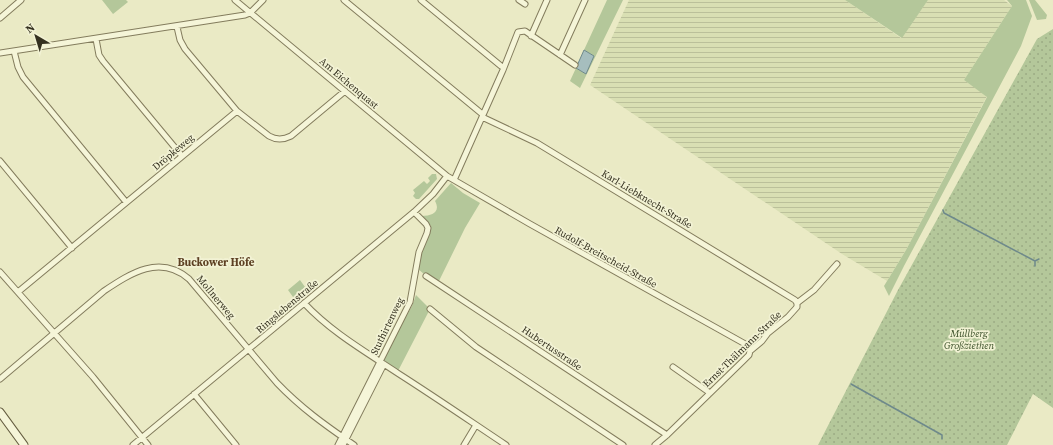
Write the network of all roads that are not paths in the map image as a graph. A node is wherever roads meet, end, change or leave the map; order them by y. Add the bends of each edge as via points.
1 (21, 0) edge
2 (235, 0) edge
3 (263, 0) edge
4 (344, 0) edge
5 (421, 0) edge
6 (519, 0) edge
7 (547, 0) edge
8 (585, 0) edge
9 (525, 4) dead end
10 (250, 13) junction
11 (0, 18) edge
12 (177, 27) junction
13 (531, 36) junction
14 (96, 39) junction
15 (14, 51) junction
16 (0, 53) edge
17 (560, 55) junction
18 (575, 65) dead end
19 (501, 66) dead end
20 (345, 91) junction
21 (237, 111) junction
22 (481, 115) junction
23 (182, 156) junction
24 (0, 161) edge
25 (451, 178) junction
26 (126, 202) junction
27 (414, 212) junction
28 (72, 248) junction
29 (837, 264) dead end
30 (0, 272) edge
31 (426, 276) dead end
32 (18, 292) junction
33 (304, 303) junction
34 (797, 303) junction
35 (430, 309) dead end
36 (54, 333) junction
37 (249, 349) junction
38 (750, 351) junction
39 (382, 363) junction
40 (673, 367) dead end
41 (0, 379) edge
42 (710, 393) junction
43 (194, 394) junction
44 (0, 412) edge
45 (476, 425) junction
46 (667, 435) junction
47 (142, 437) junction
48 (344, 438) junction
49 (24, 445) edge
50 (133, 445) edge
51 (148, 445) edge
52 (236, 445) edge
53 (338, 445) edge
54 (343, 445) edge
55 (354, 445) edge
56 (464, 445) edge
57 (506, 445) edge
58 (623, 445) edge
59 (656, 445) edge

1 - 11 street
2 - 10 street, Am Eichenquast
3 - 10 street
4 - 22 street, Karl-Liebknecht-Straße
5 - 19 street
6 - 9 street
7 - 13 street
8 - 17 street
10 - 12 street
10 - 20 street, Am Eichenquast
12 - 14 street
12 - 21 street via 182,45
13 - 17 street
13 - 22 street, Ringslebenstraße via 524,31 517,35
14 - 15 street
14 - 23 street via 103,61
15 - 16 street
15 - 26 street via 23,76
17 - 18 street
20 - 21 street via 284,139 269,136
20 - 25 street, Am Eichenquast
21 - 23 street, Dröpkeweg
22 - 25 street, Ringslebenstraße
22 - 34 street, Karl-Liebknecht-Straße via 538,143
23 - 26 street, Dröpkeweg
24 - 28 street
25 - 27 street, Ringslebenstraße
25 - 38 street, Rudolf-Breitscheid-Straße via 746,345
26 - 28 street, Dröpkeweg
27 - 33 street, Ringslebenstraße
27 - 39 street, Stuthirtenweg via 426,224 427,233 419,252 410,302
28 - 32 street, Dröpkeweg
29 - 34 street, Ernst-Thälmann-Straße via 814,290
30 - 32 street
31 - 46 street, Hubertusstraße
32 - 36 street
33 - 37 street, Ringslebenstraße
33 - 39 street via 326,323
34 - 38 street, Ernst-Thälmann-Straße via 797,307 788,317
35 - 58 street via 476,346
36 - 37 street, Mollnerweg via 117,282 143,270 165,266 177,270 189,279
36 - 41 street, Mollnerweg
36 - 47 street
37 - 43 street, Ringslebenstraße
37 - 48 street, Mollnerweg via 292,399
38 - 42 street, Ernst-Thälmann-Straße
39 - 45 street
39 - 48 street, Stuthirtenweg
40 - 42 street
42 - 46 street, Ernst-Thälmann-Straße
43 - 47 street, Ringslebenstraße
43 - 52 street
44 - 49 main road
45 - 56 street
45 - 57 street
46 - 59 street, Ernst-Thälmann-Straße
47 - 50 street, Ringslebenstraße
47 - 51 street
48 - 53 street, Stuthirtenweg
48 - 54 street
48 - 55 street, Mollnerweg

